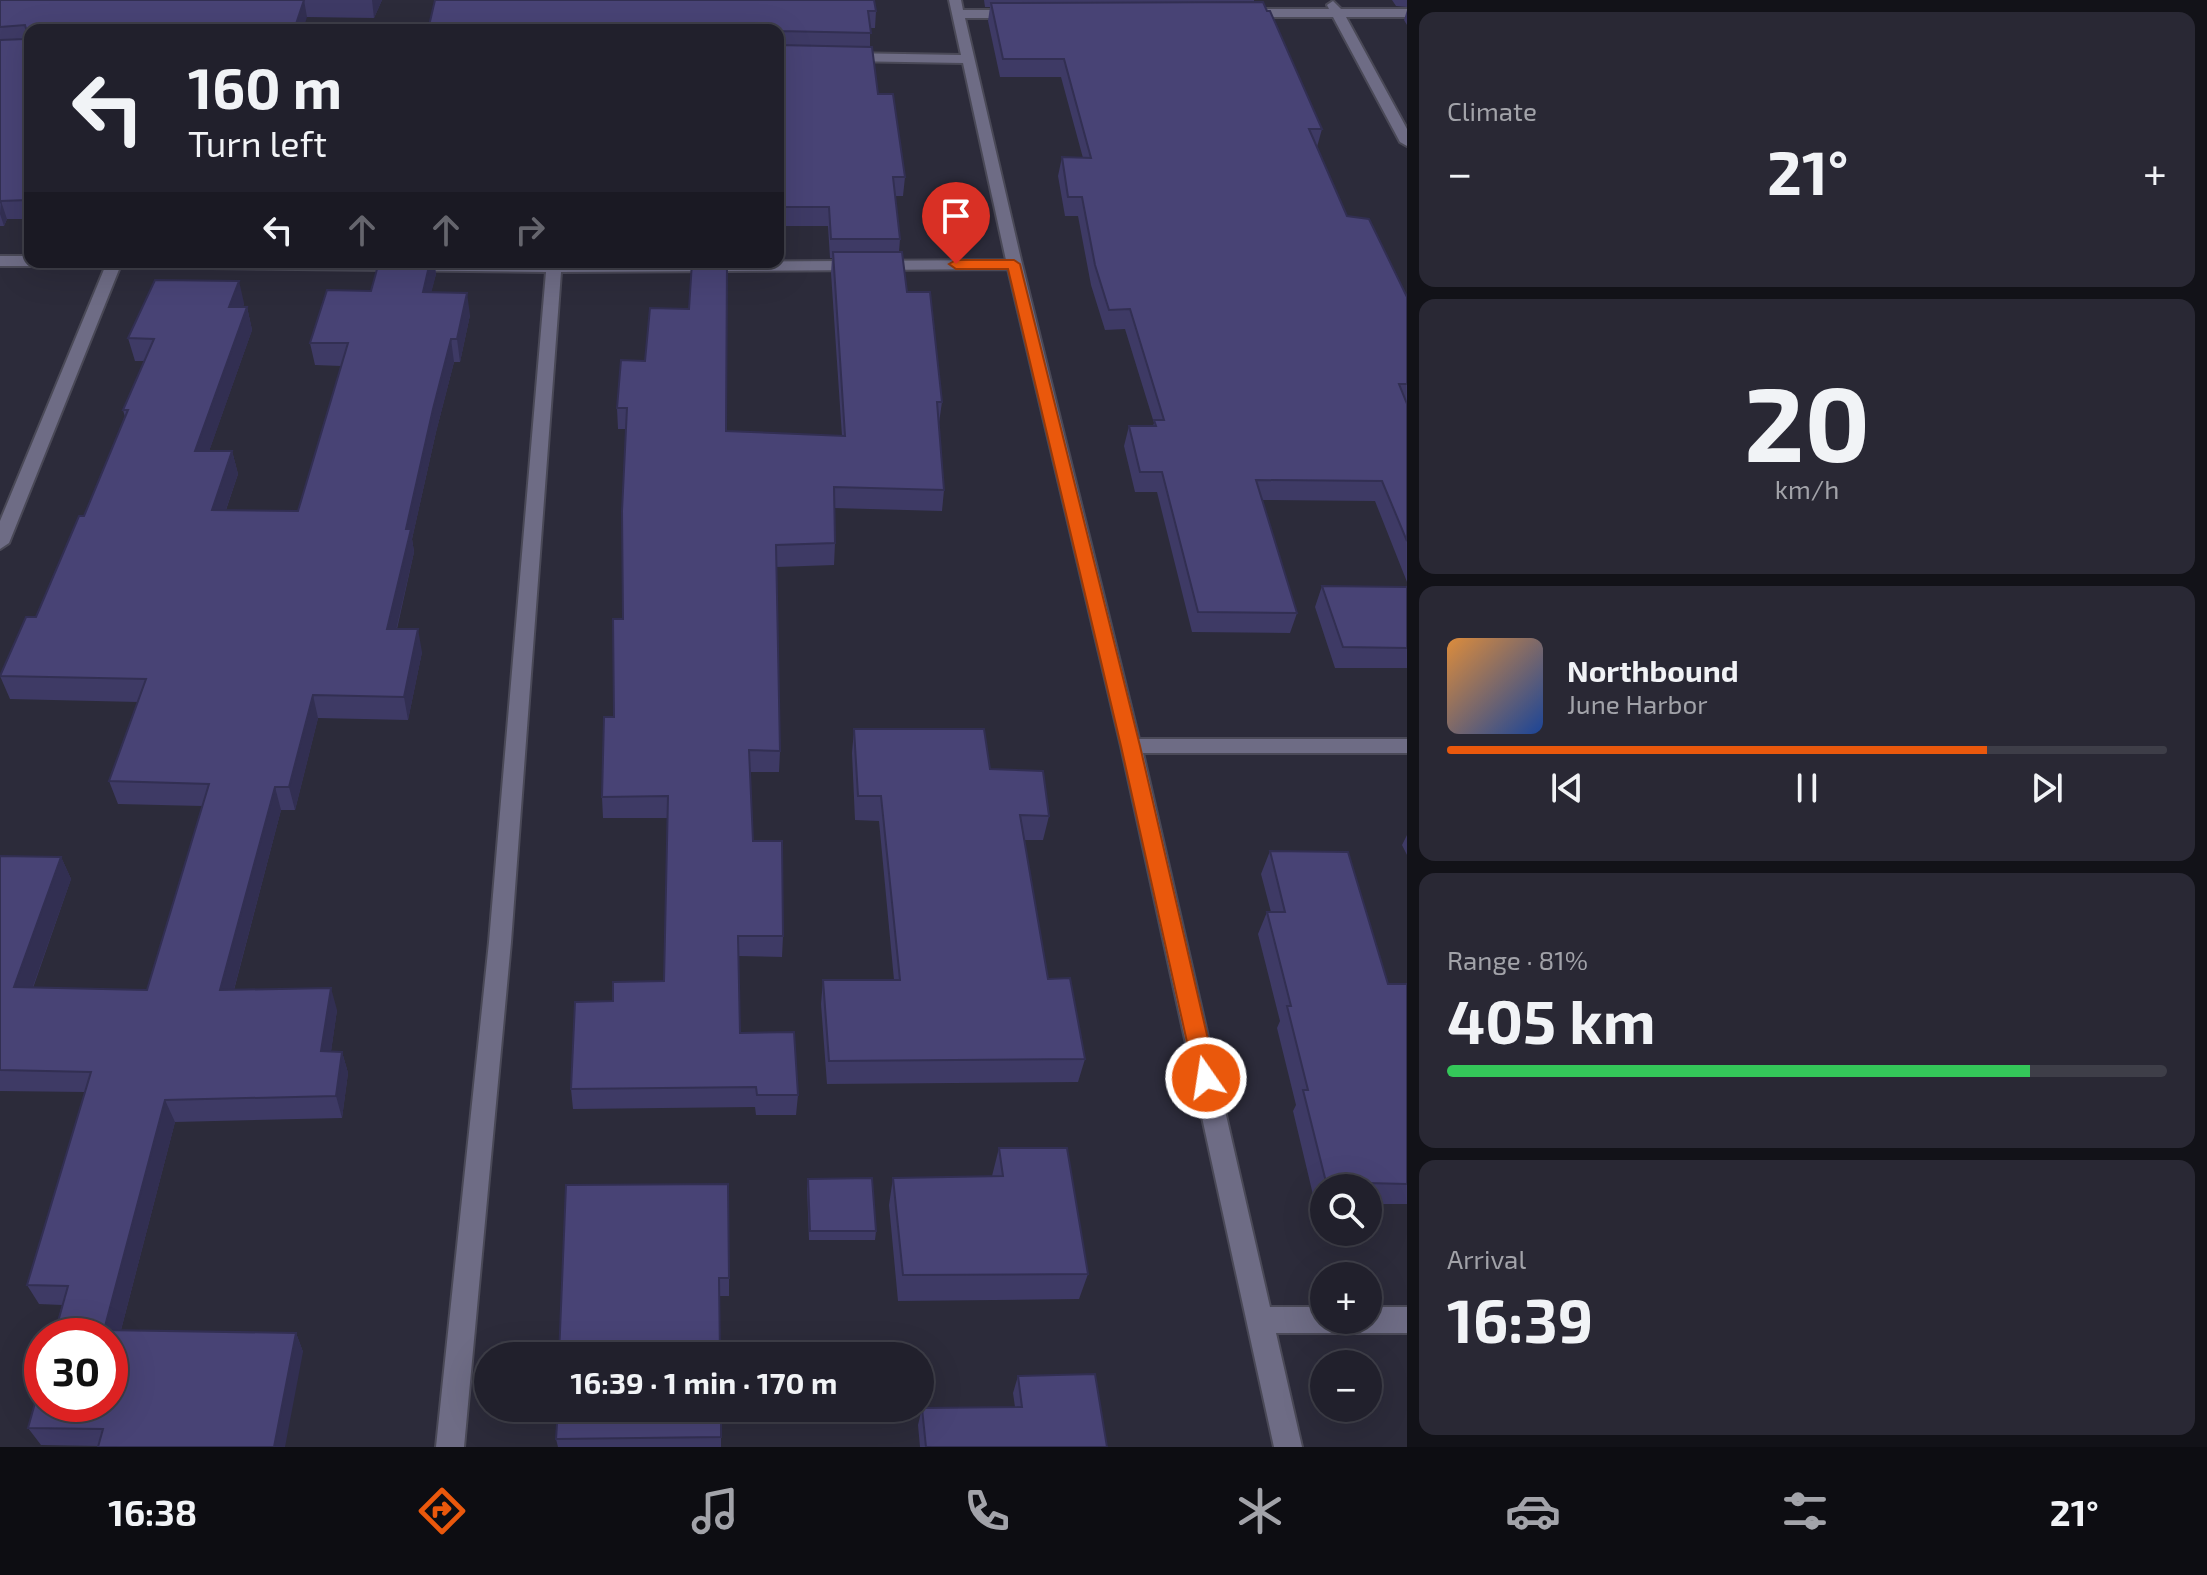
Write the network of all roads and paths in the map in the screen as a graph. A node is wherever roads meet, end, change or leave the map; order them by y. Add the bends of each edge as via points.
1 (1330, 0) edge
2 (956, 7) edge
3 (1226, 13) edge
4 (1337, 13) junction
5 (1407, 13) edge
6 (1021, 14) edge
7 (825, 57) edge
8 (966, 59) junction
9 (1407, 142) edge
10 (0, 261) edge
11 (24, 261) edge
12 (1014, 264) junction
13 (784, 266) edge
14 (112, 268) edge
15 (554, 268) edge
16 (0, 543) edge
17 (1131, 746) junction
18 (1407, 746) edge
19 (1261, 1320) junction
20 (1407, 1320) edge
21 (450, 1447) edge
22 (1288, 1447) edge

1 - 4 street
2 - 6 street
2 - 8 street
3 - 4 street
4 - 5 street
4 - 9 street
7 - 8 street
8 - 12 street
10 - 11 street
12 - 13 street
12 - 17 street
14 - 16 street
15 - 21 street via 500,942
17 - 18 street
17 - 19 street
19 - 20 street
19 - 22 street

